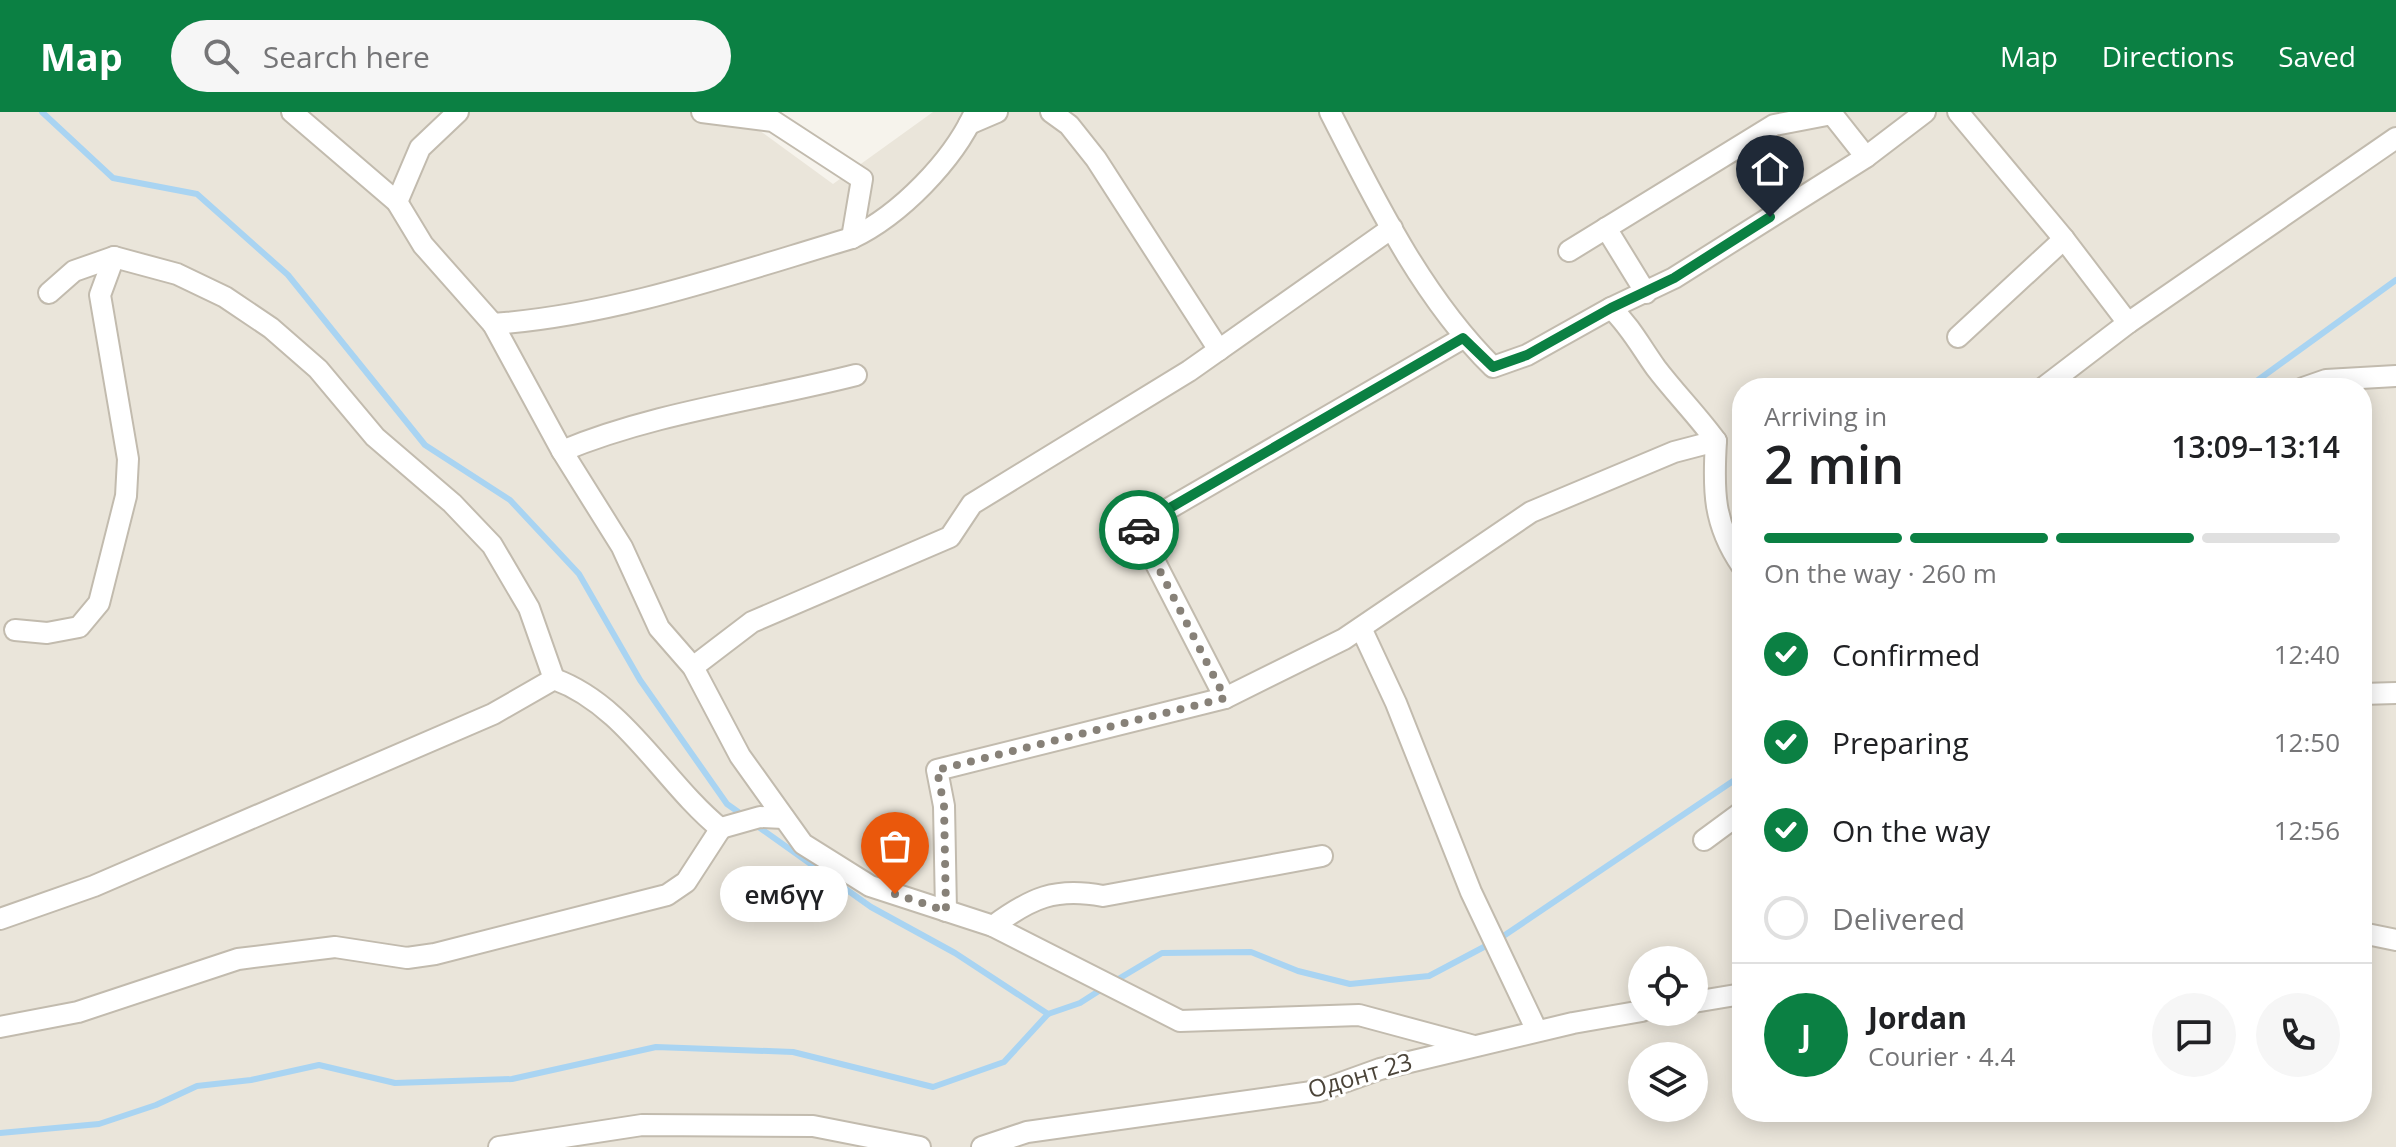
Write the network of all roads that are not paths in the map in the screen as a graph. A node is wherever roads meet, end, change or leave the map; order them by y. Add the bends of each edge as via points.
1 (292, 112) edge
2 (458, 112) edge
3 (702, 112) edge
4 (997, 112) edge
5 (1051, 112) edge
6 (1330, 112) edge
7 (1925, 112) edge
8 (1958, 112) edge
9 (1831, 113) edge
10 (972, 118) edge
11 (2396, 138) edge
12 (1866, 157) junction
13 (397, 202) junction
14 (1392, 228) junction
15 (1606, 228) junction
16 (852, 238) junction
17 (2064, 239) junction
18 (1569, 251) dead end
19 (114, 257) junction
20 (49, 293) dead end
21 (1646, 293) junction
22 (1611, 308) junction
23 (2128, 323) junction
24 (493, 324) junction
25 (1958, 337) dead end
26 (1463, 338) junction
27 (1219, 350) junction
28 (856, 375) dead end
29 (2396, 376) edge
30 (2056, 378) edge
31 (2361, 378) edge
32 (1716, 441) junction
33 (562, 451) junction
34 (1732, 551) edge
35 (1361, 628) junction
36 (15, 630) dead end
37 (693, 667) junction
38 (554, 679) junction
39 (2396, 693) edge
40 (2372, 694) edge
41 (1225, 698) junction
42 (784, 818) junction
43 (1732, 819) edge
44 (721, 829) junction
45 (1704, 840) dead end
46 (1322, 856) dead end
47 (946, 911) junction
48 (0, 919) edge
49 (993, 926) junction
50 (2372, 935) edge
51 (2396, 940) edge
52 (1732, 996) edge
53 (1708, 1000) edge
54 (1628, 1014) edge
55 (0, 1027) edge
56 (1537, 1031) junction
57 (1474, 1046) junction
58 (499, 1147) edge
59 (920, 1147) edge
60 (982, 1147) edge

1 - 13 street
2 - 13 street via 420,148
3 - 16 street via 773,121 862,179
4 - 10 street
5 - 27 street via 1069,125 1096,159
6 - 14 street
7 - 12 street
8 - 17 street
9 - 12 street
9 - 15 street via 1774,125
10 - 16 street via 925,184 874,228
11 - 23 street
12 - 21 street
13 - 24 street via 423,245
14 - 26 street
14 - 27 street
15 - 18 street
15 - 21 street
16 - 24 street via 558,319
17 - 23 street
17 - 25 street
19 - 20 street via 74,271
19 - 36 street via 100,295 128,459 126,496 99,603 79,627 47,633
19 - 38 street via 177,274 225,297 318,369 375,437 492,545 529,608
21 - 22 street
22 - 26 street via 1527,355 1493,367
22 - 32 street
23 - 30 street
24 - 33 street
26 - 41 street via 1137,527
27 - 37 street via 972,504 950,537 752,622
28 - 33 street via 646,422
29 - 31 street
32 - 34 street via 1713,493
32 - 35 street via 1674,452 1531,512
33 - 37 street via 622,547 659,628
35 - 41 street
35 - 56 street via 1471,892
37 - 42 street via 740,756
38 - 44 street via 609,713 691,804
38 - 48 street via 480,720 94,886
39 - 40 street
41 - 47 street via 937,770 944,806
42 - 44 street via 760,817
42 - 47 street via 803,844 870,886
43 - 45 street
44 - 55 street via 686,882 667,895 435,954 407,958 335,947 238,959 78,1012
46 - 49 street via 1103,896 1074,891 1025,902
47 - 49 street
49 - 57 street via 1180,1021 1359,1015
50 - 51 street
52 - 53 street
54 - 56 street, Одонт 23
56 - 57 street, Одонт 23
57 - 60 street, Одонт 23 via 1380,1069 1319,1091 1027,1132
58 - 59 street via 642,1125 813,1126

